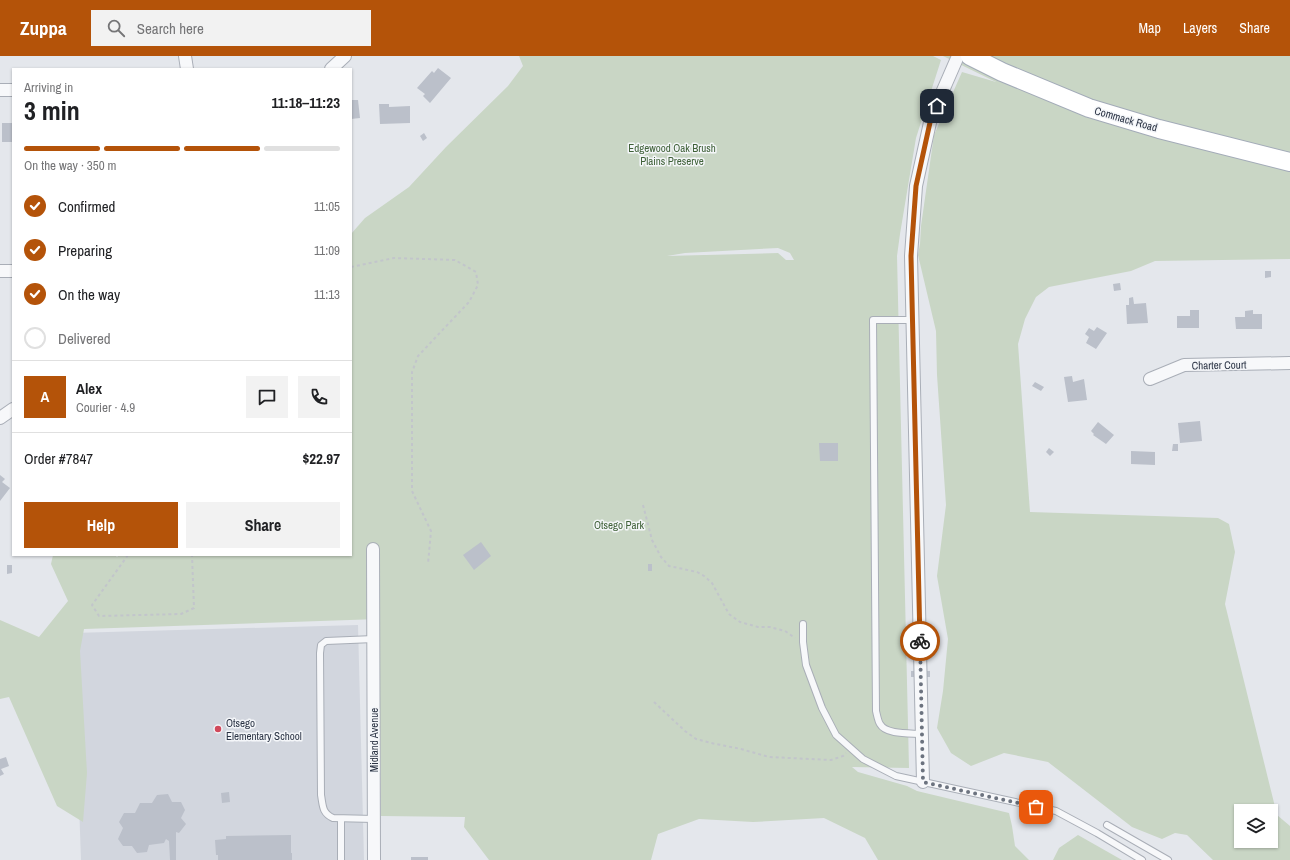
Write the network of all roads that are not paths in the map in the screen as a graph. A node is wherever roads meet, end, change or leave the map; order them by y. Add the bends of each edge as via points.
1 (185, 56) edge
2 (344, 56) edge
3 (958, 56) edge
4 (970, 56) edge
5 (187, 68) edge
6 (332, 68) edge
7 (0, 90) edge
8 (12, 90) edge
9 (1290, 162) edge
10 (0, 271) edge
11 (12, 271) edge
12 (913, 320) junction
13 (1290, 363) edge
14 (1150, 379) dead end
15 (12, 410) edge
16 (0, 418) edge
17 (373, 549) dead end
18 (803, 624) dead end
19 (374, 639) junction
20 (922, 734) junction
21 (923, 782) junction
22 (341, 819) junction
23 (374, 819) junction
24 (1107, 825) dead end
25 (341, 860) edge
26 (374, 860) edge
27 (1142, 860) edge
28 (1168, 860) edge

1 - 5 street
2 - 6 street
3 - 12 street via 931,118 916,186 911,256
4 - 9 main road, Commack Road via 1089,108 1159,129
7 - 8 street
10 - 11 street
12 - 20 street
12 - 20 lane via 873,320 876,712 885,730
13 - 14 street, Charter Court via 1184,365
15 - 16 street
17 - 19 street, Midland Avenue
18 - 21 lane via 806,665 822,708 836,735 863,759 896,776
19 - 22 lane via 326,641 321,645 322,795 327,816
19 - 23 street, Midland Avenue
20 - 21 street
21 - 27 lane via 1056,811 1097,832
22 - 23 lane
22 - 25 lane
23 - 26 street, Midland Avenue
24 - 28 lane

